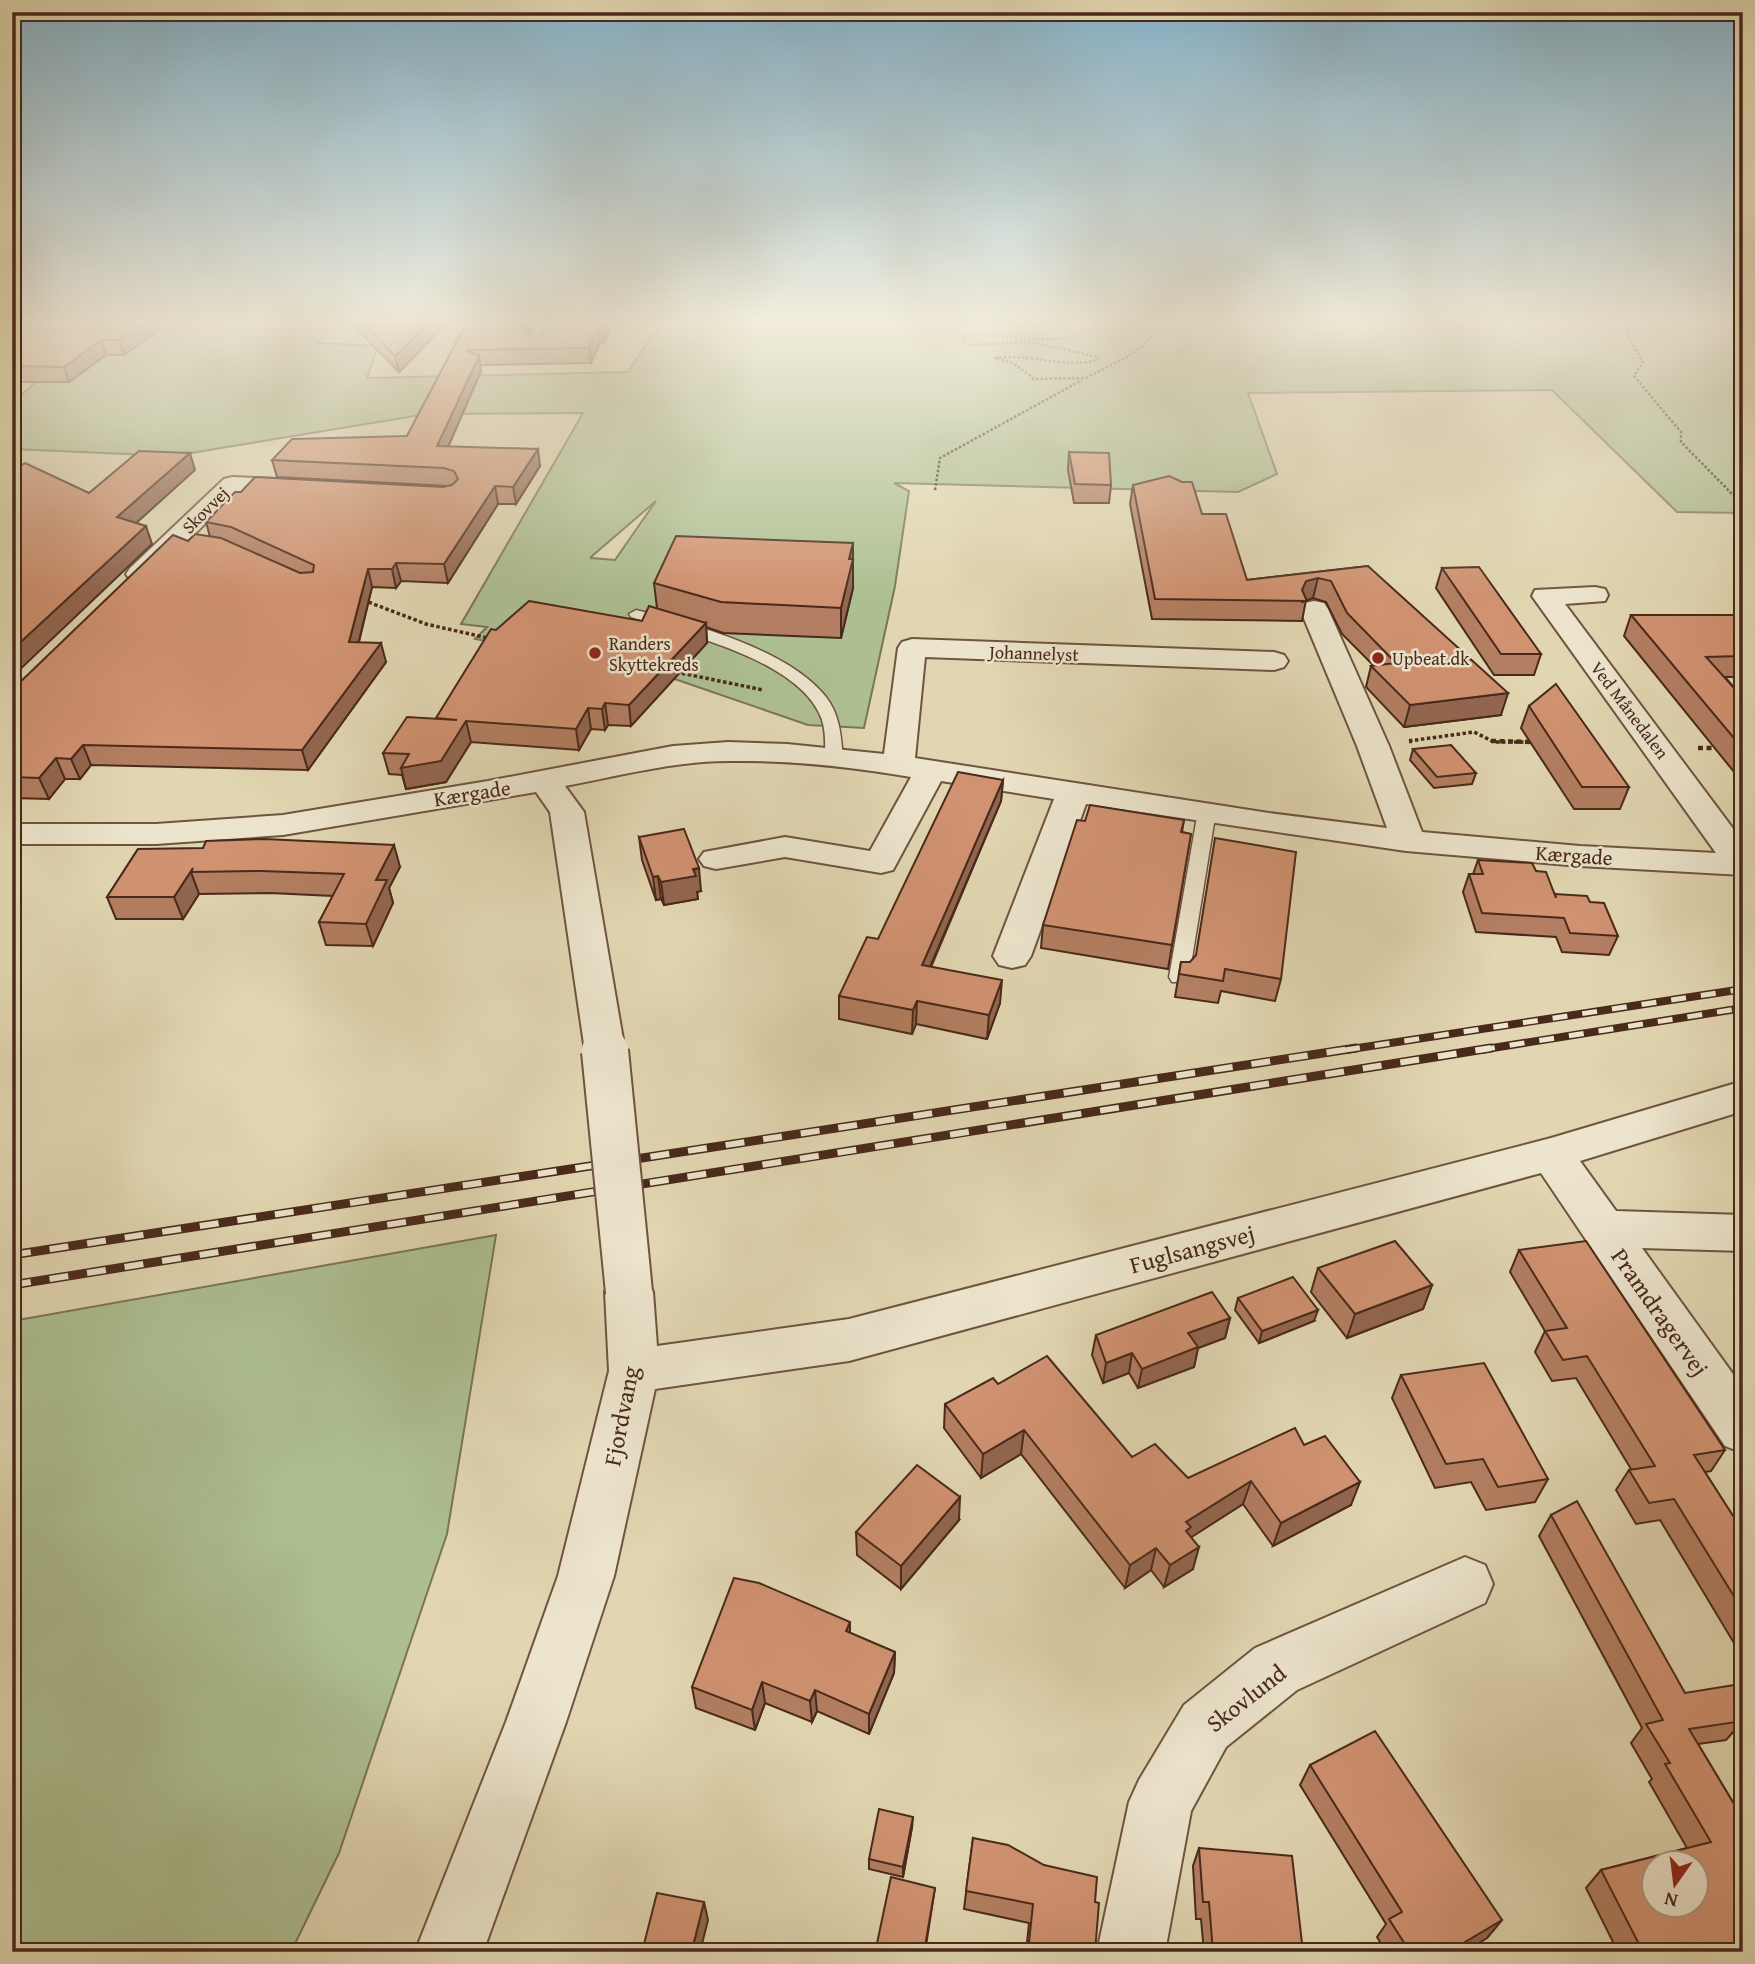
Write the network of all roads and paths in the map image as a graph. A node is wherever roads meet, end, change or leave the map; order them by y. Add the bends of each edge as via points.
1 (1024, 412) edge
2 (1664, 412) edge
3 (326, 489) edge
4 (935, 490) dead end
5 (1743, 505) edge
6 (125, 588) edge
7 (1595, 595) dead end
8 (353, 596) edge
9 (1314, 609) dead end
10 (636, 614) dead end
11 (492, 639) edge
12 (1274, 661) dead end
13 (668, 671) edge
14 (813, 692) junction
15 (1534, 742) dead end
16 (1373, 746) junction
17 (834, 758) junction
18 (898, 765) junction
19 (931, 770) junction
20 (545, 781) junction
21 (1074, 791) junction
22 (1207, 811) junction
23 (12, 834) edge
24 (1406, 841) junction
25 (716, 859) dead end
26 (1743, 866) edge
27 (1012, 956) dead end
28 (1179, 977) edge
29 (1743, 1096) edge
30 (1551, 1154) junction
31 (1602, 1229) junction
32 (1743, 1233) edge
33 (634, 1371) junction
34 (1743, 1430) edge
35 (1465, 1584) dead end
36 (449, 1952) edge
37 (1132, 1952) edge

1 - 4 path via 940,457
2 - 5 path via 1681,432 1681,442
3 - 6 street, Skovvej via 232,484 185,542
7 - 26 street, Ved Månedalen via 1545,596
8 - 11 path via 402,616
9 - 16 street
10 - 14 lane via 738,646 778,666
12 - 18 street, Johannelyst via 912,648
13 - 14 path via 770,692
14 - 17 lane via 830,718
15 - 16 path via 1494,743 1474,732
16 - 24 street
17 - 18 street, Kærgade
17 - 20 street, Kærgade via 714,752
18 - 19 street, Kærgade
19 - 21 street, Kærgade
19 - 25 street via 881,863 785,847
20 - 23 street, Kærgade via 283,825 156,834
20 - 33 street, Fjordvang, bridge via 567,811 605,1051
21 - 22 street, Kærgade
21 - 27 street
22 - 24 street, Kærgade
22 - 28 lane
24 - 26 street, Kærgade
29 - 30 street, Fuglsangsvej
30 - 31 street, Pramdragervej
30 - 33 street, Fuglsangsvej via 849,1340
31 - 32 street, Pramdragervej
31 - 34 street, Pramdragervej
33 - 36 street, Fjordvang via 586,1576
35 - 37 street, Skovlund via 1276,1669 1205,1726 1161,1802

